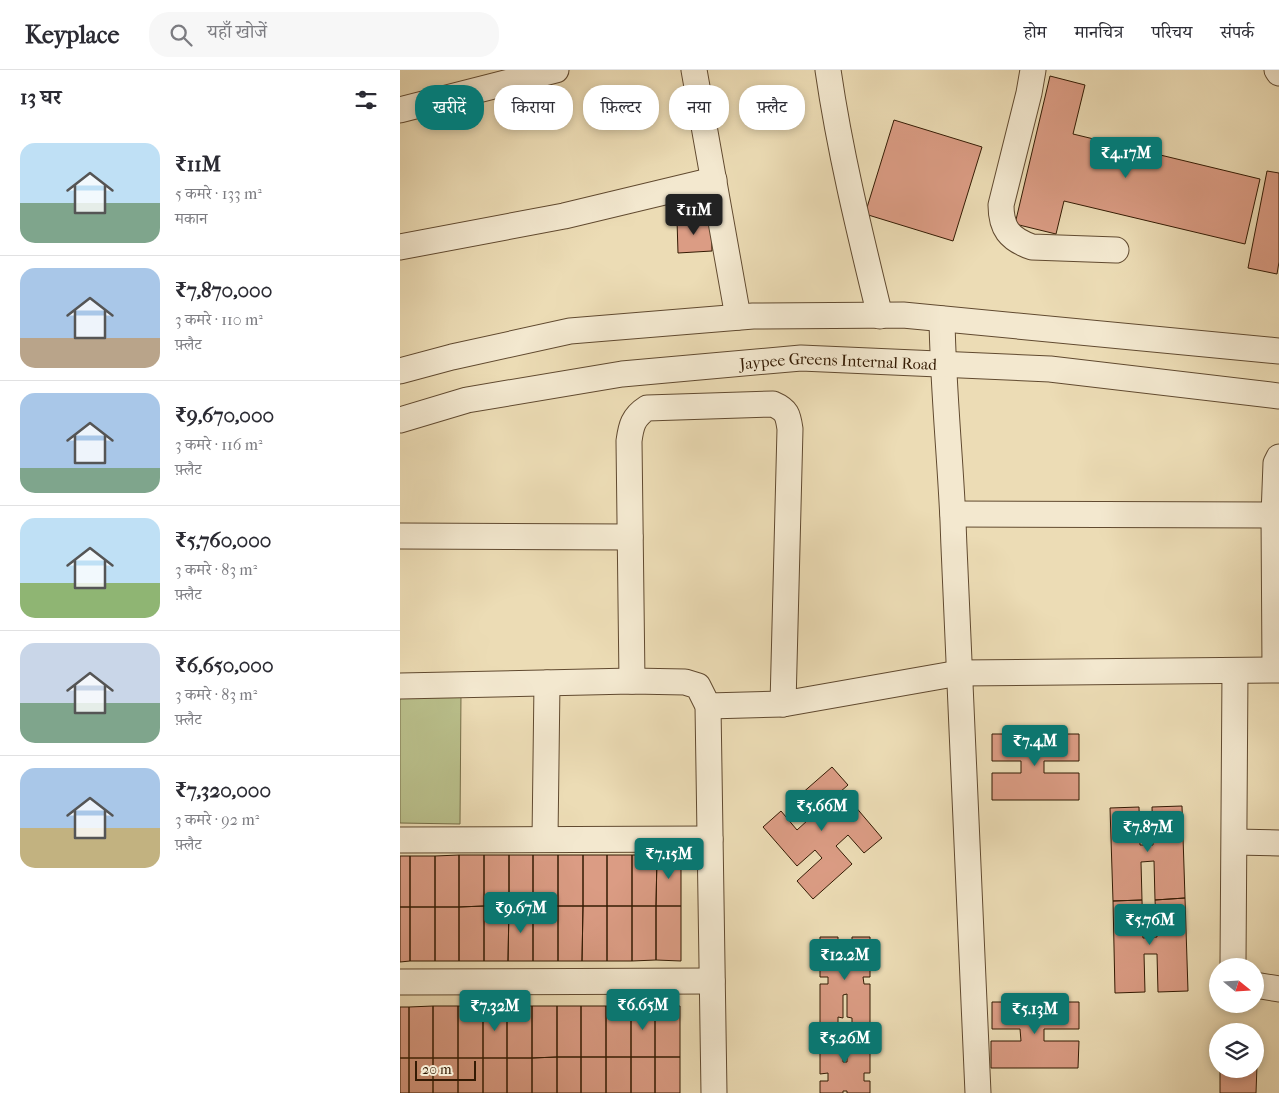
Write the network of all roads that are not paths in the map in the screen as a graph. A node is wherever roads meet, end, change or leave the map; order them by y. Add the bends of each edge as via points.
1 (556, 70) edge
2 (694, 70) edge
3 (828, 70) edge
4 (1032, 70) edge
5 (400, 110) edge
6 (714, 180) junction
7 (400, 248) edge
8 (1116, 250) dead end
9 (880, 316) junction
10 (738, 317) junction
11 (942, 319) junction
12 (1278, 344) edge
13 (943, 365) junction
14 (400, 371) edge
15 (1279, 396) edge
16 (400, 420) edge
17 (1279, 457) edge
18 (953, 514) junction
19 (1274, 515) junction
20 (400, 536) edge
21 (630, 537) junction
22 (1277, 670) edge
23 (1235, 671) junction
24 (958, 673) junction
25 (632, 682) junction
26 (547, 683) junction
27 (400, 686) edge
28 (783, 704) junction
29 (708, 706) junction
30 (545, 839) junction
31 (710, 839) junction
32 (400, 840) edge
33 (1234, 842) junction
34 (1279, 843) edge
35 (1233, 958) edge
36 (712, 981) junction
37 (400, 982) edge
38 (1264, 986) edge
39 (1279, 989) edge
40 (714, 1093) edge
41 (978, 1093) edge

1 - 5 street
2 - 6 street
3 - 9 street via 835,118
4 - 8 street via 1001,204 1001,220 1019,243 1032,247
6 - 7 street via 564,216
6 - 10 street
9 - 10 street
9 - 11 street
10 - 14 street via 570,331
11 - 12 street
11 - 13 street
13 - 15 street, Jaypee Greens Internal Road via 1050,369
13 - 16 street, Jaypee Greens Internal Road via 801,358 622,374 467,400
13 - 18 street
17 - 19 street
18 - 19 street
18 - 24 street
19 - 22 street
20 - 21 street
21 - 25 street
21 - 28 street via 629,441 637,414 647,408 774,404 783,408 790,429
22 - 23 street
23 - 24 street
23 - 33 street
24 - 28 street
24 - 41 street
25 - 26 street
25 - 29 street via 685,682 698,686
26 - 27 street
26 - 30 street
28 - 29 street
29 - 31 street
30 - 31 street
30 - 32 street
31 - 36 street
33 - 34 street
33 - 35 street
36 - 37 street
36 - 40 street
38 - 39 street

